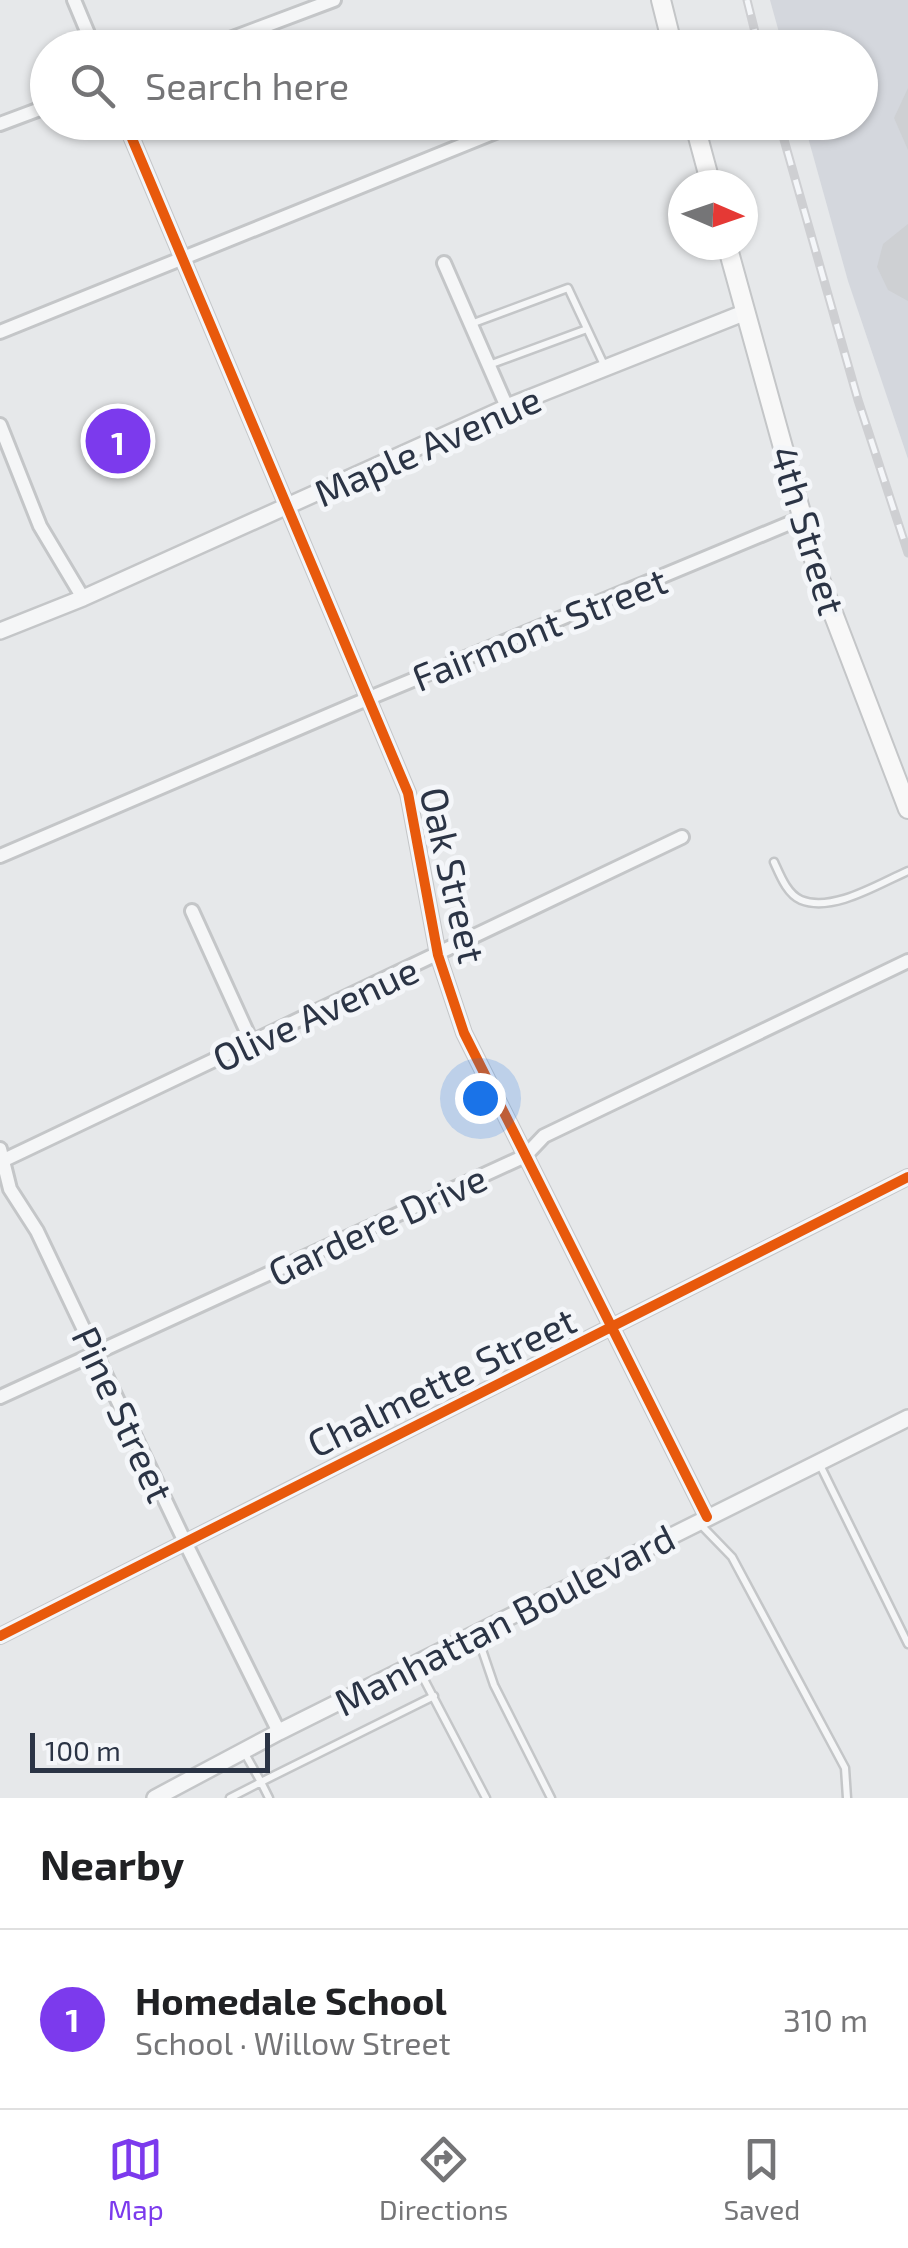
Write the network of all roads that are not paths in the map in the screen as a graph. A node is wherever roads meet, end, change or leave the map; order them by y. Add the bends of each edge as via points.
1 (74, 0) edge
2 (334, 0) edge
3 (661, 0) edge
4 (86, 30) edge
5 (254, 30) edge
6 (669, 30) edge
7 (30, 113) edge
8 (0, 124) edge
9 (131, 140) edge
10 (475, 140) edge
11 (699, 140) edge
12 (707, 170) edge
13 (180, 257) junction
14 (731, 260) edge
15 (444, 262) dead end
16 (746, 312) junction
17 (471, 324) junction
18 (586, 328) junction
19 (0, 332) edge
20 (488, 365) junction
21 (605, 368) junction
22 (507, 407) junction
23 (0, 426) edge
24 (286, 508) junction
25 (802, 518) junction
26 (82, 598) junction
27 (0, 630) edge
28 (367, 699) junction
29 (908, 809) edge
30 (682, 837) dead end
31 (0, 856) edge
32 (774, 862) dead end
33 (908, 870) edge
34 (192, 911) dead end
35 (438, 955) junction
36 (908, 961) edge
37 (252, 1043) junction
38 (525, 1156) junction
39 (1, 1157) edge
40 (908, 1177) edge
41 (611, 1329) junction
42 (96, 1354) junction
43 (0, 1397) edge
44 (908, 1418) edge
45 (819, 1462) junction
46 (702, 1520) junction
47 (184, 1542) junction
48 (476, 1633) junction
49 (0, 1636) edge
50 (908, 1644) edge
51 (415, 1663) junction
52 (434, 1696) junction
53 (279, 1732) junction
54 (244, 1751) junction
55 (261, 1782) junction
56 (155, 1798) edge
57 (230, 1798) edge
58 (269, 1798) edge
59 (486, 1798) edge
60 (550, 1798) edge
61 (848, 1798) edge

1 - 4 street
2 - 5 street
3 - 6 main road
7 - 8 street
9 - 13 street, Oak Street
10 - 13 street
11 - 12 main road
13 - 19 street
13 - 24 street, Oak Street
14 - 16 main road, 4th Street
15 - 17 street
16 - 21 street, Maple Avenue
16 - 25 main road, 4th Street
17 - 18 lane via 568,288
17 - 20 street
18 - 20 lane
18 - 21 lane
20 - 22 street
21 - 22 street, Maple Avenue
22 - 24 street, Maple Avenue
23 - 26 street via 40,526
24 - 26 street, Maple Avenue
24 - 28 street, Oak Street
25 - 28 street, Fairmont Street
25 - 29 main road, 4th Street
26 - 27 street, Maple Avenue
28 - 31 street, Fairmont Street
28 - 35 street, Oak Street via 408,792
30 - 35 street, Olive Avenue
32 - 33 lane via 789,891 817,902
34 - 37 street
35 - 37 street, Olive Avenue
35 - 38 street, Oak Street via 464,1032
36 - 38 street, Gardere Drive via 544,1136
37 - 39 street, Olive Avenue
38 - 41 street, Oak Street
38 - 42 street, Gardere Drive
39 - 42 street, Pine Street via 10,1189 38,1231
40 - 41 street, Chalmette Street
41 - 46 street, Oak Street
41 - 47 street, Chalmette Street
42 - 43 street, Gardere Drive
42 - 47 street, Pine Street
44 - 45 street, Manhattan Boulevard
45 - 46 street, Manhattan Boulevard
45 - 50 lane
46 - 48 street, Manhattan Boulevard
46 - 61 lane via 732,1557 845,1768
47 - 49 street, Chalmette Street
47 - 53 street, Pine Street
48 - 51 street, Manhattan Boulevard
48 - 60 lane
51 - 52 lane
51 - 53 street, Manhattan Boulevard
52 - 55 lane
52 - 59 lane
53 - 54 street, Manhattan Boulevard
54 - 55 lane
54 - 56 street, Manhattan Boulevard
55 - 57 lane
55 - 58 lane

